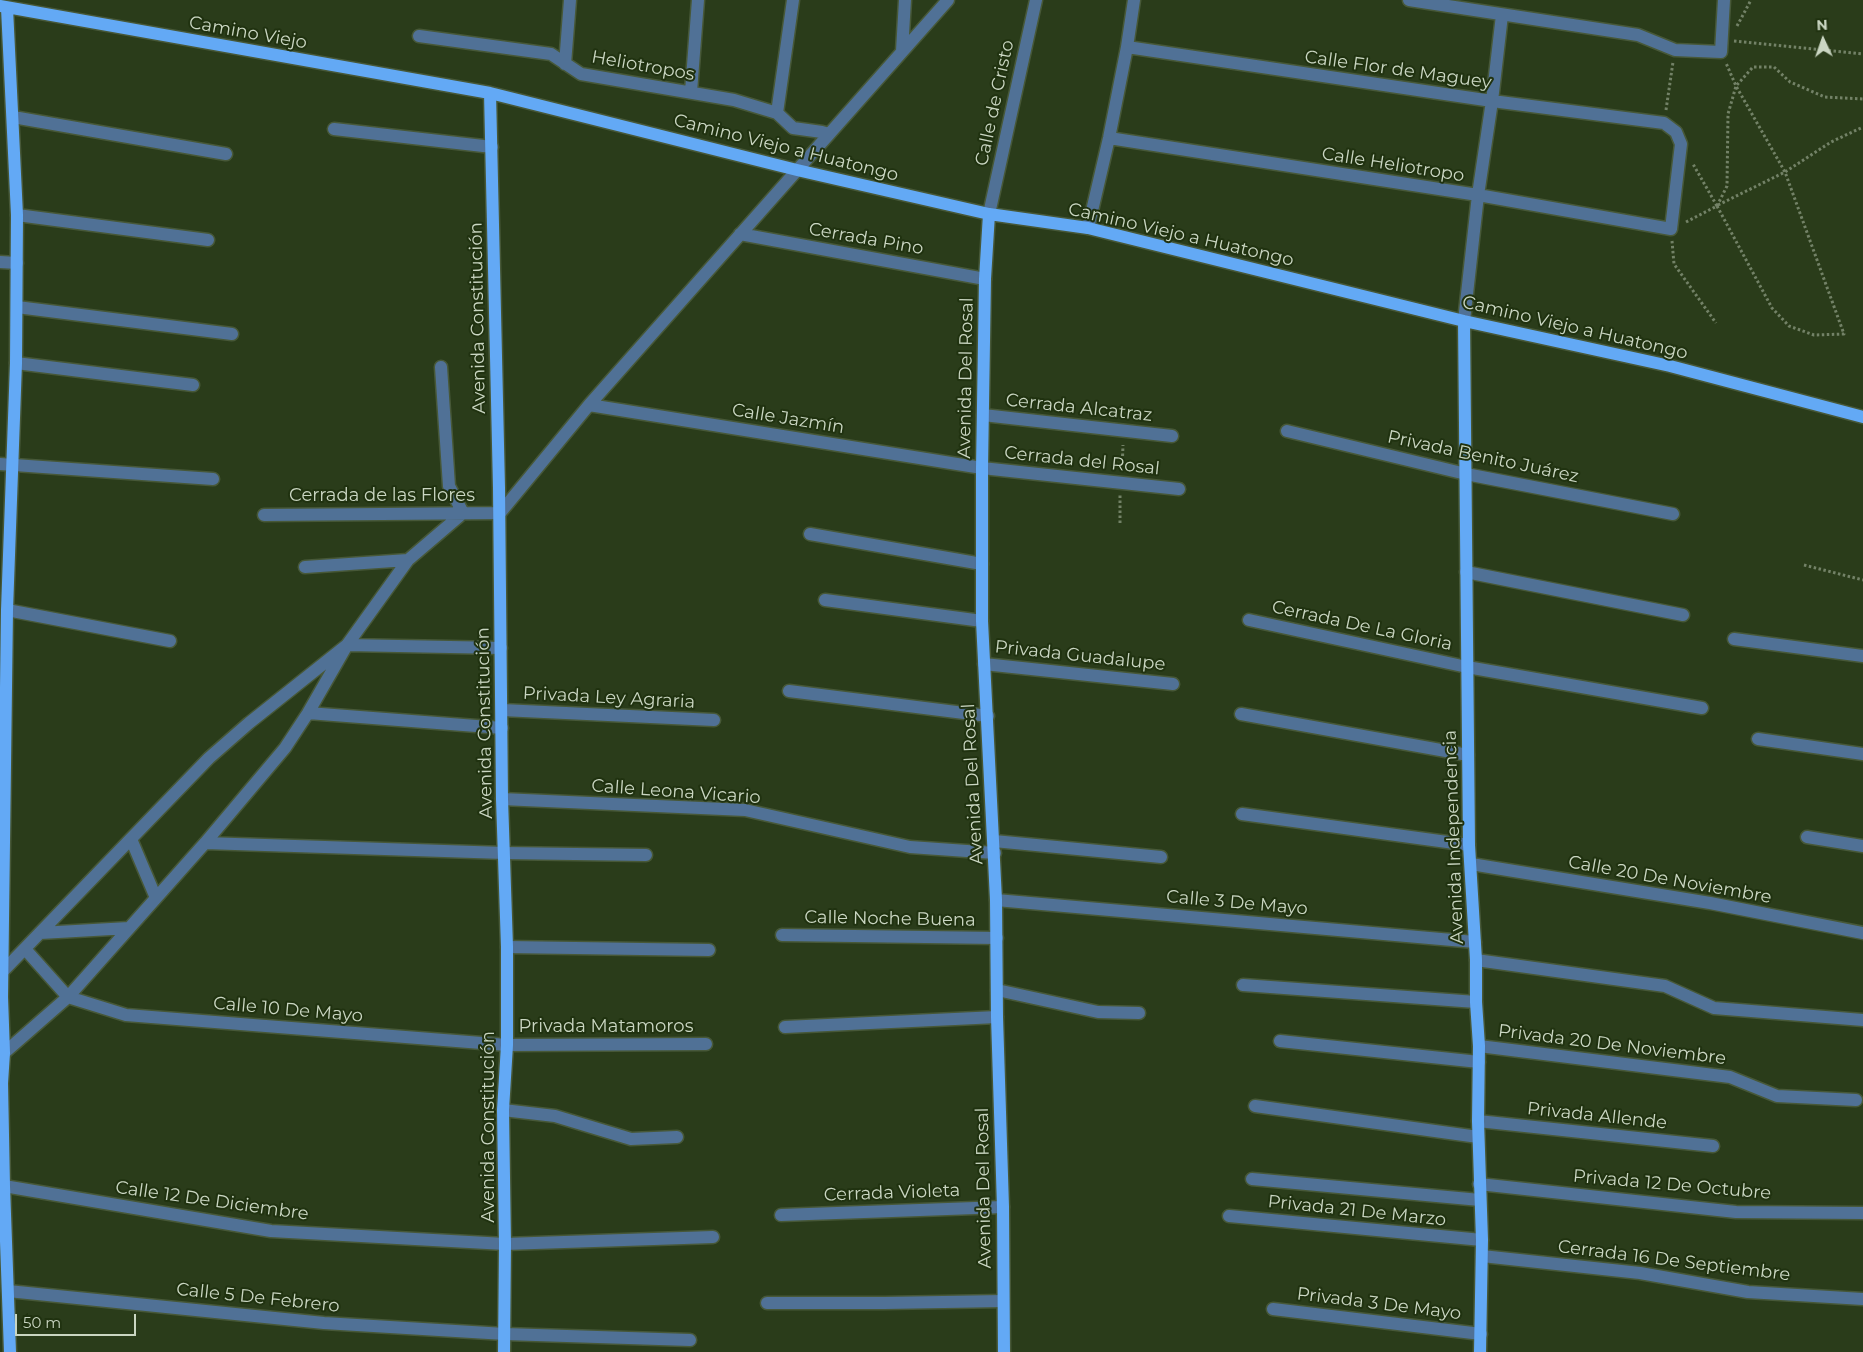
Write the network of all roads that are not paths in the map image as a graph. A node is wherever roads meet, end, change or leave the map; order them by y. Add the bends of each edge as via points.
1 (570, 0) edge
2 (698, 0) edge
3 (793, 0) edge
4 (905, 0) edge
5 (948, 0) edge
6 (1036, 0) edge
7 (1134, 0) edge
8 (1409, 0) edge
9 (1724, 0) edge
10 (4, 7) edge
11 (1502, 14) junction
12 (418, 36) dead end
13 (1127, 47) junction
14 (902, 51) junction
15 (565, 64) junction
16 (691, 92) junction
17 (490, 93) junction
18 (1492, 101) junction
19 (777, 113) junction
20 (13, 117) junction
21 (334, 129) dead end
22 (829, 134) junction
23 (1109, 138) junction
24 (492, 147) junction
25 (226, 154) dead end
26 (797, 170) junction
27 (1478, 195) junction
28 (17, 214) junction
29 (989, 214) junction
30 (1088, 228) junction
31 (1671, 229) joint
32 (740, 234) junction
33 (208, 240) dead end
34 (0, 262) edge
35 (17, 263) junction
36 (986, 279) junction
37 (17, 307) junction
38 (1464, 322) junction
39 (232, 334) dead end
40 (16, 363) junction
41 (441, 367) dead end
42 (193, 385) dead end
43 (589, 405) junction
44 (983, 415) junction
45 (1863, 417) edge
46 (1287, 431) dead end
47 (1172, 436) dead end
48 (6, 464) edge
49 (982, 468) junction
50 (1466, 474) junction
51 (213, 479) dead end
52 (1179, 489) dead end
53 (463, 513) junction
54 (500, 513) junction
55 (264, 514) dead end
56 (1672, 514) dead end
57 (810, 534) dead end
58 (408, 560) junction
59 (982, 564) junction
60 (305, 567) dead end
61 (1466, 572) junction
62 (825, 600) dead end
63 (7, 610) junction
64 (1683, 615) dead end
65 (1249, 620) dead end
66 (982, 621) junction
67 (1734, 639) dead end
68 (170, 640) dead end
69 (347, 645) junction
70 (501, 648) junction
71 (1863, 656) edge
72 (984, 664) junction
73 (1467, 667) junction
74 (1173, 684) dead end
75 (789, 691) dead end
76 (1702, 708) dead end
77 (502, 710) junction
78 (308, 713) junction
79 (1241, 714) dead end
80 (988, 716) junction
81 (714, 720) dead end
82 (502, 728) junction
83 (1758, 739) dead end
84 (3, 751) edge
85 (1863, 754) edge
86 (1468, 755) junction
87 (502, 799) junction
88 (1242, 814) dead end
89 (1807, 837) dead end
90 (131, 839) junction
91 (205, 843) junction
92 (1469, 845) junction
93 (1863, 846) edge
94 (995, 847) junction
95 (504, 853) junction
96 (646, 855) dead end
97 (1161, 857) dead end
98 (1471, 864) junction
99 (156, 898) junction
100 (996, 900) junction
101 (129, 928) junction
102 (40, 933) junction
103 (1863, 933) edge
104 (782, 935) dead end
105 (997, 938) junction
106 (1475, 942) junction
107 (507, 947) junction
108 (25, 949) junction
109 (709, 950) dead end
110 (1476, 960) junction
111 (4, 971) junction
112 (1243, 984) dead end
113 (997, 990) junction
114 (1, 997) edge
115 (68, 997) junction
116 (1476, 1002) junction
117 (1139, 1013) dead end
118 (997, 1017) junction
119 (1863, 1020) edge
120 (785, 1027) dead end
121 (1280, 1041) dead end
122 (507, 1044) junction
123 (706, 1044) dead end
124 (1479, 1046) junction
125 (4, 1054) junction
126 (1479, 1062) junction
127 (1, 1083) edge
128 (1856, 1100) dead end
129 (1255, 1106) dead end
130 (503, 1110) junction
131 (1478, 1121) junction
132 (677, 1137) dead end
133 (1478, 1137) junction
134 (1713, 1146) dead end
135 (1252, 1179) dead end
136 (1479, 1184) junction
137 (4, 1186) junction
138 (1480, 1200) junction
139 (1003, 1207) junction
140 (1863, 1213) edge
141 (781, 1215) dead end
142 (1229, 1216) dead end
143 (713, 1237) dead end
144 (1482, 1240) junction
145 (506, 1244) junction
146 (1482, 1256) junction
147 (8, 1291) junction
148 (1863, 1298) edge
149 (1003, 1301) junction
150 (767, 1303) dead end
151 (1273, 1309) dead end
152 (4, 1330) edge
153 (505, 1334) junction
154 (1481, 1334) junction
155 (690, 1340) dead end
156 (10, 1352) edge
157 (504, 1352) edge
158 (1004, 1352) edge
159 (1480, 1352) edge

1 - 15 street
2 - 16 street
3 - 19 street
4 - 14 street
5 - 14 street
6 - 29 street, Calle de Cristo
7 - 13 street
8 - 11 street
9 - 11 street via 1721,52 1675,50 1638,35
10 - 17 main road, Camino Viejo
10 - 20 main road
11 - 18 street
12 - 15 street, Heliotropos via 551,54
13 - 18 street, Calle Flor de Maguey
13 - 23 street
14 - 22 street
15 - 16 street, Heliotropos via 582,74
16 - 19 street, Heliotropos
17 - 24 main road, Avenida Constitución
17 - 26 main road, Camino Viejo a Huatongo
18 - 27 street
18 - 31 street, Calle Flor de Maguey via 1664,123 1676,132 1681,144
19 - 22 street, Heliotropos via 793,128
20 - 25 street
20 - 28 main road
21 - 24 street
22 - 26 street
23 - 27 street, Calle Heliotropo
23 - 30 street
24 - 54 main road, Avenida Constitución
26 - 29 main road, Camino Viejo a Huatongo
26 - 32 street
27 - 31 street, Calle Heliotropo
27 - 38 street
28 - 33 street
28 - 35 main road
29 - 30 main road, Camino Viejo a Huatongo
29 - 36 main road, Avenida Del Rosal
30 - 38 main road, Camino Viejo a Huatongo
32 - 36 street, Cerrada Pino
32 - 43 street
34 - 35 street
35 - 37 main road
36 - 44 main road, Avenida Del Rosal
37 - 39 street
37 - 40 main road
38 - 45 main road, Camino Viejo a Huatongo via 1670,366
38 - 50 main road, Avenida Independencia
40 - 42 street
40 - 48 main road
41 - 53 street via 449,486
43 - 49 street, Calle Jazmín
43 - 54 street
44 - 47 street, Cerrada Alcatraz
44 - 49 main road, Avenida Del Rosal
46 - 50 street, Privada Benito Juárez
48 - 51 street
48 - 63 main road
49 - 52 street, Cerrada del Rosal
49 - 59 main road, Avenida Del Rosal
50 - 56 street, Privada Benito Juárez
50 - 61 main road, Avenida Independencia
53 - 54 street, Cerrada de las Flores
53 - 55 street, Cerrada de las Flores
53 - 58 street
54 - 70 main road, Avenida Constitución
57 - 59 street
58 - 60 street
58 - 69 street
59 - 66 main road, Avenida Del Rosal
61 - 64 street
61 - 73 main road, Avenida Independencia
62 - 66 street
63 - 68 street
63 - 84 main road
65 - 73 street, Cerrada De La Gloria
66 - 72 main road, Avenida Del Rosal
67 - 71 street
69 - 70 street
69 - 78 street
69 - 90 street via 209,758
70 - 77 main road, Avenida Constitución
72 - 74 street, Privada Guadalupe
72 - 80 main road, Avenida Del Rosal
73 - 76 street, Cerrada De La Gloria
73 - 86 main road, Avenida Independencia
75 - 80 street
77 - 81 street, Privada Ley Agraria
77 - 82 main road, Avenida Constitución
78 - 82 street
78 - 91 street via 285,748
79 - 86 street
80 - 94 main road, Avenida Del Rosal
82 - 87 main road, Avenida Constitución
83 - 85 street
84 - 111 main road
86 - 92 main road, Avenida Independencia
87 - 94 street, Calle Leona Vicario via 745,810 910,847
87 - 95 main road, Avenida Constitución
88 - 92 street
89 - 93 street
90 - 99 street
90 - 102 street
91 - 95 street
91 - 99 street
92 - 98 main road, Avenida Independencia
94 - 97 street, Calle Leona Vicario
94 - 100 main road, Avenida Del Rosal
95 - 96 street
95 - 107 main road, Avenida Constitución
98 - 103 street, Calle 20 De Noviembre via 1682,898
98 - 106 main road, Avenida Independencia
99 - 101 street
100 - 105 main road, Avenida Del Rosal
100 - 106 street, Calle 3 De Mayo
101 - 102 street
101 - 115 street
102 - 108 street
104 - 105 street, Calle Noche Buena
105 - 113 main road, Avenida Del Rosal
106 - 110 main road, Avenida Independencia
107 - 109 street
107 - 122 main road, Avenida Constitución
108 - 111 street
108 - 115 street
110 - 116 main road, Avenida Independencia
110 - 119 street via 1665,986 1714,1008
111 - 114 main road
112 - 116 street
113 - 117 street via 1098,1012
113 - 118 main road, Avenida Del Rosal
114 - 125 main road
115 - 122 street, Calle 10 De Mayo via 126,1015
115 - 125 street
116 - 124 main road, Avenida Independencia
118 - 120 street
118 - 139 main road, Avenida Del Rosal
121 - 126 street
122 - 123 street, Privada Matamoros
122 - 130 main road, Avenida Constitución
124 - 126 main road, Avenida Independencia
124 - 128 street, Privada 20 De Noviembre via 1730,1076 1777,1096
125 - 127 main road
126 - 131 main road, Avenida Independencia
127 - 137 main road
129 - 133 street
130 - 132 street via 555,1116 631,1139
130 - 145 main road, Avenida Constitución
131 - 133 main road, Avenida Independencia
131 - 134 street, Privada Allende
133 - 136 main road, Avenida Independencia
135 - 138 street
136 - 138 main road, Avenida Independencia
136 - 140 street, Privada 12 De Octubre via 1736,1212
137 - 145 street, Calle 12 De Diciembre via 271,1231
137 - 147 main road
138 - 144 main road, Avenida Independencia
139 - 141 street, Cerrada Violeta
139 - 149 main road, Avenida Del Rosal
142 - 144 street, Privada 21 De Marzo
143 - 145 street, Calle 12 De Diciembre
144 - 146 main road, Avenida Independencia
145 - 153 main road, Avenida Constitución
146 - 148 street, Cerrada 16 De Septiembre via 1640,1273 1748,1292
146 - 154 main road, Avenida Independencia
147 - 152 main road
147 - 153 street, Calle 5 De Febrero via 324,1323
149 - 150 street
149 - 158 main road, Avenida Del Rosal
151 - 154 street, Privada 3 De Mayo
152 - 156 main road
153 - 155 street, Calle 5 De Febrero
153 - 157 main road, Avenida Constitución
154 - 159 main road, Avenida Independencia

